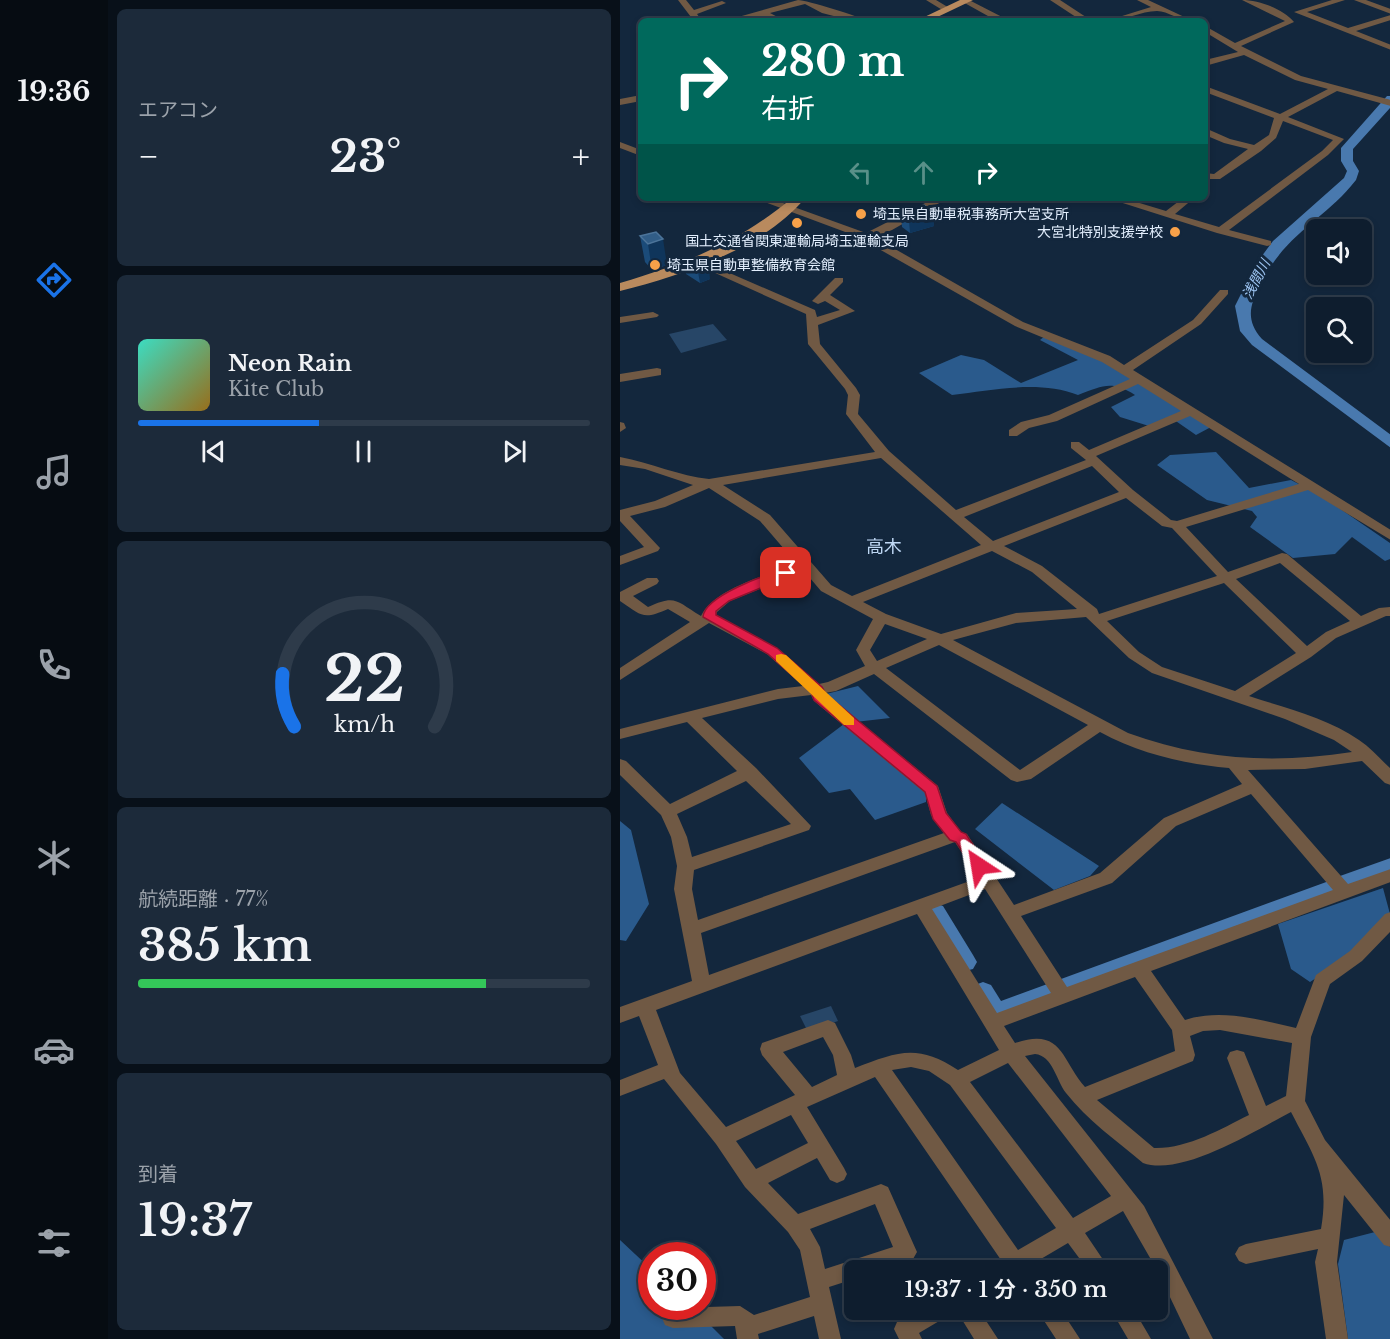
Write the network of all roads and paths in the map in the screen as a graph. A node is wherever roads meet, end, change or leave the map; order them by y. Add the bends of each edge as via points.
1 (930, 0) edge
2 (1054, 0) edge
3 (1141, 0) edge
4 (1246, 0) edge
5 (1341, 0) edge
6 (1358, 0) edge
7 (685, 1) edge
8 (803, 1) edge
9 (966, 1) edge
10 (722, 3) dead end
11 (1158, 8) junction
12 (947, 9) junction
13 (760, 12) junction
14 (1300, 12) junction
15 (693, 13) junction
16 (1391, 14) edge
17 (1284, 16) junction
18 (696, 18) edge
19 (740, 18) edge
20 (773, 18) edge
21 (852, 18) edge
22 (928, 18) edge
23 (997, 18) edge
24 (1083, 18) edge
25 (1130, 18) edge
26 (1182, 18) edge
27 (1208, 30) edge
28 (1348, 31) junction
29 (1237, 45) junction
30 (1391, 48) edge
31 (1246, 52) junction
32 (1208, 62) edge
33 (1335, 88) junction
34 (1208, 90) edge
35 (638, 99) edge
36 (620, 102) edge
37 (1388, 102) edge
38 (1279, 118) junction
39 (1208, 132) edge
40 (620, 145) edge
41 (1258, 149) junction
42 (638, 152) edge
43 (1208, 176) edge
44 (1216, 177) junction
45 (1208, 184) edge
46 (767, 201) edge
47 (796, 201) edge
48 (937, 201) edge
49 (1123, 201) edge
50 (1185, 201) edge
51 (787, 209) junction
52 (1169, 214) junction
53 (1222, 231) junction
54 (865, 237) junction
55 (1267, 243) dead end
56 (698, 263) junction
57 (839, 280) dead end
58 (620, 287) edge
59 (1224, 292) dead end
60 (823, 295) junction
61 (653, 315) dead end
62 (811, 317) junction
63 (620, 320) edge
64 (1125, 370) junction
65 (657, 372) dead end
66 (620, 378) edge
67 (1139, 379) junction
68 (1190, 412) junction
69 (1013, 433) dead end
70 (1075, 445) dead end
71 (884, 454) junction
72 (1091, 458) junction
73 (620, 461) edge
74 (709, 483) junction
75 (1311, 485) junction
76 (1128, 493) junction
77 (621, 514) edge
78 (954, 516) junction
79 (1177, 525) junction
80 (1391, 536) edge
81 (994, 546) junction
82 (620, 561) edge
83 (806, 565) junction
84 (1226, 578) junction
85 (652, 581) dead end
86 (851, 601) junction
87 (1391, 612) edge
88 (1095, 616) junction
89 (881, 617) junction
90 (705, 620) junction
91 (1360, 622) junction
92 (940, 639) junction
93 (1306, 654) junction
94 (878, 668) junction
95 (620, 675) edge
96 (817, 690) junction
97 (1236, 697) junction
98 (690, 716) junction
99 (1100, 725) junction
100 (620, 734) edge
101 (1367, 755) junction
102 (620, 765) edge
103 (1236, 766) junction
104 (750, 772) junction
105 (1388, 772) edge
106 (1253, 786) junction
107 (668, 812) junction
108 (955, 836) junction
109 (686, 866) junction
110 (1391, 875) edge
111 (989, 881) junction
112 (1345, 892) junction
113 (921, 905) junction
114 (1010, 914) junction
115 (1391, 919) edge
116 (692, 929) junction
117 (1139, 968) junction
118 (702, 985) junction
119 (1063, 996) junction
120 (645, 1006) junction
121 (620, 1015) edge
122 (994, 1022) junction
123 (1182, 1030) junction
124 (1302, 1036) junction
125 (1011, 1053) junction
126 (1237, 1059) dead end
127 (879, 1067) junction
128 (669, 1069) junction
129 (848, 1078) junction
130 (957, 1079) junction
131 (620, 1088) edge
132 (1082, 1097) junction
133 (801, 1100) junction
134 (1295, 1101) junction
135 (1260, 1117) junction
136 (723, 1138) junction
137 (821, 1146) junction
138 (1318, 1146) junction
139 (837, 1173) dead end
140 (752, 1181) junction
141 (1126, 1198) junction
142 (795, 1225) junction
143 (1071, 1230) junction
144 (1330, 1237) junction
145 (1391, 1238) edge
146 (1246, 1254) dead end
147 (1008, 1260) edge
148 (1025, 1260) edge
149 (1093, 1260) edge
150 (819, 1281) junction
151 (824, 1303) junction
152 (716, 1317) edge
153 (921, 1320) edge
154 (974, 1320) edge
155 (1055, 1320) edge
156 (1128, 1320) edge
157 (748, 1333) edge
158 (1067, 1338) edge
159 (830, 1339) edge
160 (911, 1339) edge
161 (986, 1339) edge
162 (1140, 1339) edge
163 (1202, 1339) edge
164 (1337, 1339) edge

1 - 12 street
2 - 24 street
3 - 11 street
4 - 17 street
5 - 14 street
6 - 16 street
7 - 15 street
8 - 13 street
8 - 21 street
9 - 12 main road
9 - 23 street
10 - 15 street
11 - 25 street
11 - 26 street
12 - 22 main road
13 - 19 street
13 - 20 street
14 - 17 street
14 - 28 street
15 - 18 street
16 - 28 street
17 - 29 street via 1290,22
27 - 29 street
28 - 30 street
29 - 31 street
31 - 32 street
31 - 33 street via 1298,78
33 - 37 street
33 - 38 street
34 - 38 street
35 - 36 street
38 - 41 street via 1273,136
38 - 53 street via 1339,139
39 - 41 street
40 - 42 street
41 - 44 street
43 - 44 street
44 - 45 street
46 - 51 street
47 - 51 main road
48 - 54 street
49 - 52 street
50 - 52 street
51 - 54 street
51 - 56 main road via 748,239
52 - 53 street
53 - 55 street
54 - 64 street via 1019,324 1091,351
56 - 58 main road
56 - 62 street
57 - 60 street
59 - 64 street via 1197,322
60 - 62 street
60 - 62 street via 849,312
61 - 63 street
62 - 71 street via 814,344 854,395 852,414
64 - 67 street
65 - 66 street
67 - 68 street
67 - 69 street via 1098,400 1025,425
68 - 72 street
68 - 75 street
70 - 72 street
71 - 74 street
71 - 78 street
72 - 76 street
72 - 78 street
73 - 74 street
74 - 77 street via 660,504
74 - 83 street via 752,507
75 - 79 street
75 - 80 street
76 - 79 street via 1167,523
76 - 81 street
77 - 82 street via 653,548
78 - 81 street
79 - 84 street
81 - 86 street
81 - 88 street via 1037,569
83 - 86 street via 826,588
83 - 90 street via 725,598 710,610
84 - 88 street
84 - 91 street via 1282,557
84 - 93 street
85 - 90 street via 623,596 647,614 669,603
86 - 89 street
87 - 91 street via 1384,611
88 - 92 street via 1016,618
88 - 97 street via 1134,655 1157,670
89 - 92 street
89 - 94 street via 863,650
90 - 95 street
90 - 96 street via 772,651
91 - 93 street via 1331,635
92 - 94 street
92 - 99 street
93 - 97 street
94 - 96 street
94 - 99 street via 1017,776 1025,775
96 - 98 street via 778,694
96 - 108 street via 819,697 932,790 939,815
97 - 101 street via 1324,729
98 - 100 street
98 - 104 street
99 - 103 street via 1152,749
101 - 103 street via 1292,765
101 - 105 street
102 - 107 street
103 - 106 street
104 - 107 street
104 - 109 street via 803,826
106 - 112 street
106 - 114 street via 1170,822 1106,878
107 - 109 street
108 - 111 street via 961,838
108 - 116 street
109 - 116 street via 683,889
110 - 112 street
111 - 113 street
111 - 114 street
112 - 117 street
113 - 118 street
113 - 122 street
114 - 119 street
115 - 124 street via 1356,956 1322,980
116 - 118 street
117 - 119 street
117 - 123 street
118 - 120 street
119 - 122 street
120 - 121 street
120 - 128 street
122 - 125 street
123 - 124 street via 1204,1023 1262,1027
123 - 132 street via 1186,1055
124 - 134 street
125 - 130 street
125 - 132 street via 1032,1046 1052,1052
125 - 141 street
126 - 135 street
127 - 129 street
127 - 130 street via 911,1059 934,1064
127 - 147 street
128 - 131 street
128 - 136 street
129 - 133 street
129 - 133 street via 842,1055 827,1028 769,1049
130 - 143 street
132 - 135 street via 1157,1159 1226,1137
133 - 136 street
133 - 137 street
134 - 135 street
134 - 138 street
136 - 140 street
137 - 139 street
137 - 140 street
138 - 144 street via 1330,1171 1334,1193
138 - 145 street
140 - 142 street
141 - 143 street
141 - 163 street
142 - 150 street via 810,1247
142 - 150 street via 881,1193 906,1252
143 - 148 street
143 - 149 street
144 - 146 street
144 - 164 street via 1326,1262
150 - 151 street
151 - 157 street
151 - 159 street
152 - 157 street via 740,1316
153 - 160 street via 905,1329
154 - 161 street
155 - 158 street
156 - 162 street

